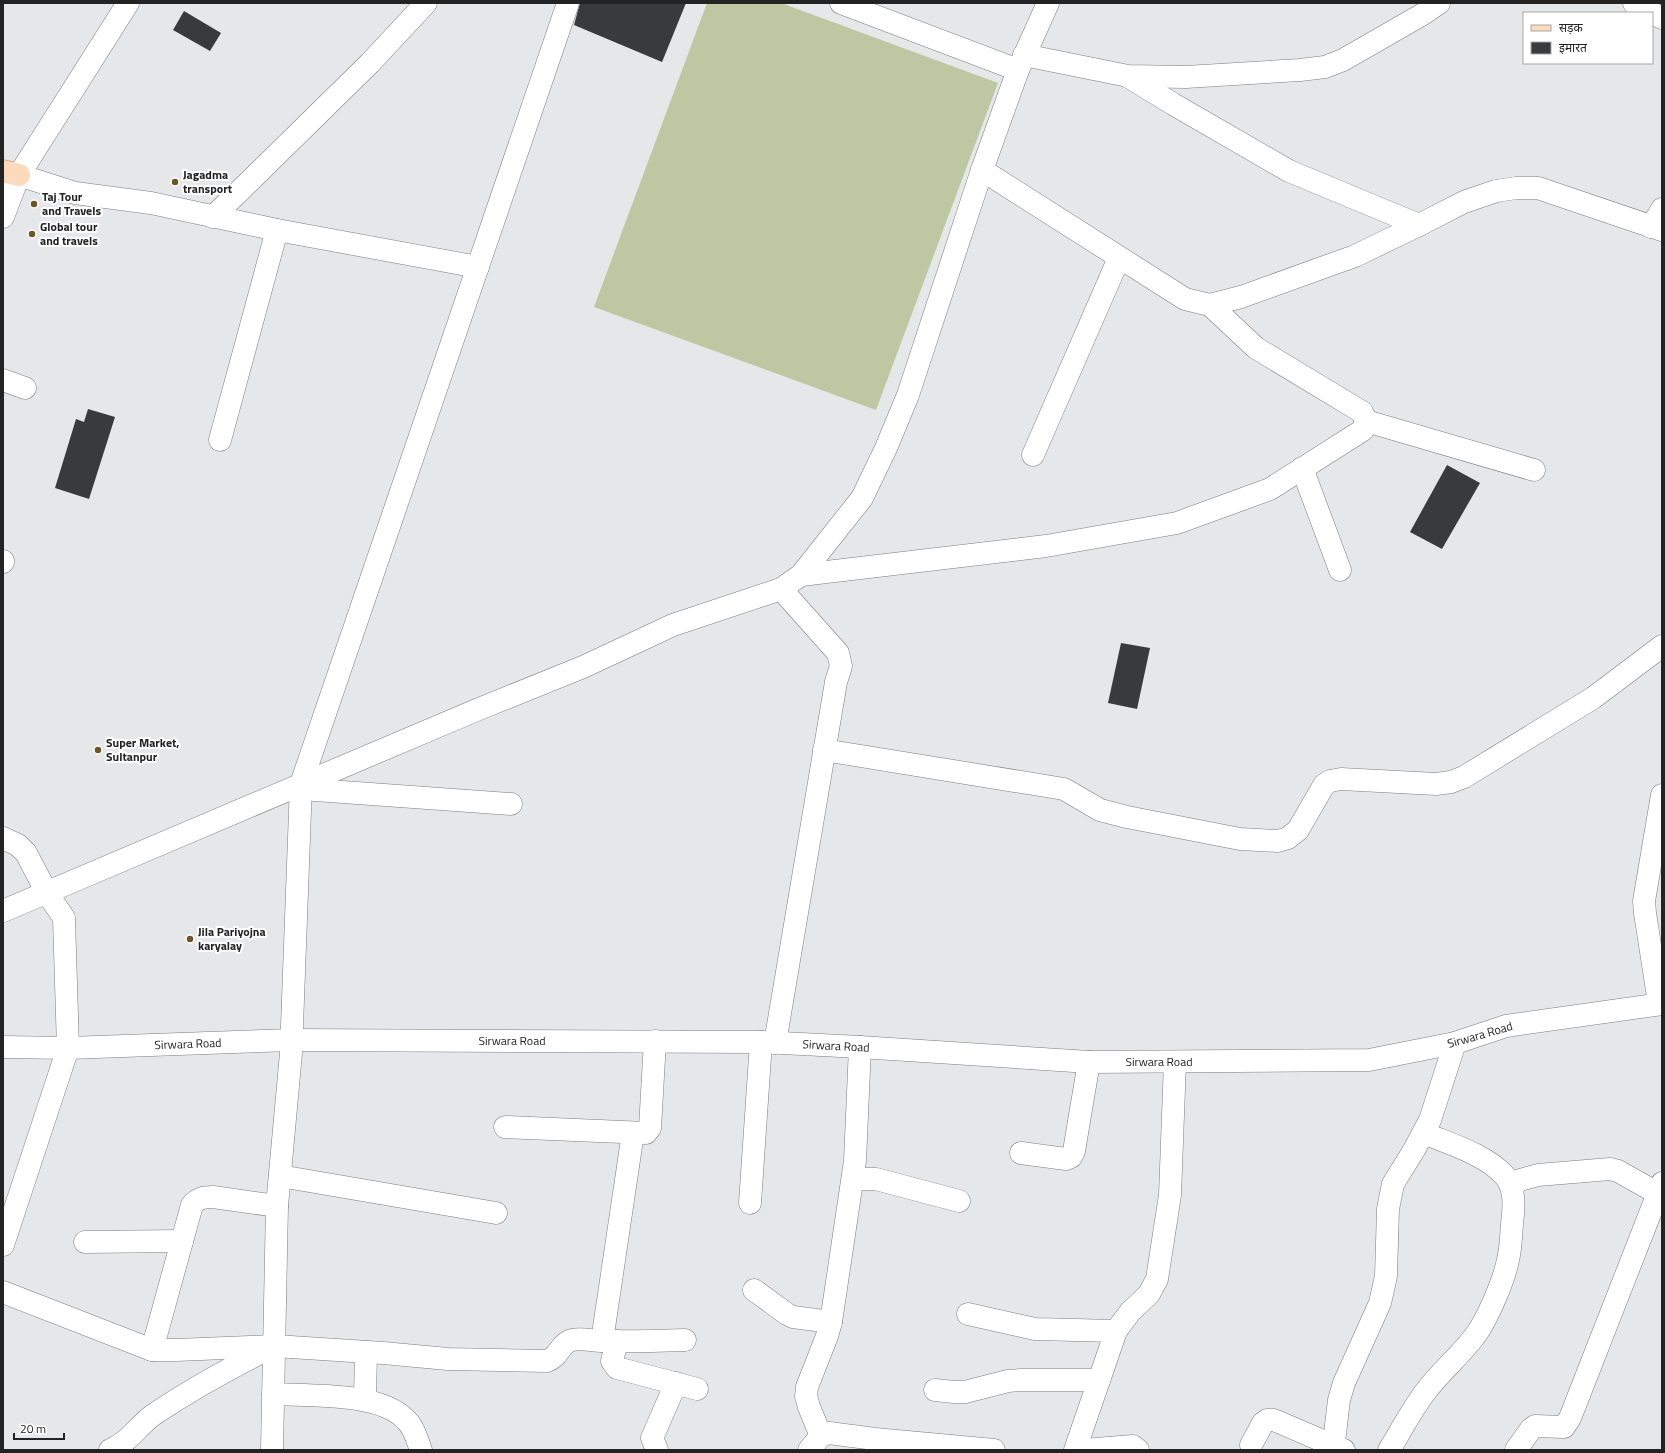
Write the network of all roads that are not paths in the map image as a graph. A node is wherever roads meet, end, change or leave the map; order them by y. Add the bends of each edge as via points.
1 (128, 3) edge
2 (426, 3) edge
3 (568, 3) edge
4 (841, 3) edge
5 (1048, 3) edge
6 (1634, 3) edge
7 (1424, 7) edge
8 (1651, 12) edge
9 (1653, 13) edge
10 (1662, 18) edge
11 (1021, 63) junction
12 (1128, 76) junction
13 (982, 170) junction
14 (11, 173) edge
15 (214, 217) junction
16 (3, 218) edge
17 (1658, 222) edge
18 (1419, 225) junction
19 (277, 230) junction
20 (1119, 258) junction
21 (478, 267) junction
22 (1210, 305) junction
23 (3, 380) edge
24 (25, 388) dead end
25 (1366, 421) junction
26 (220, 440) dead end
27 (1033, 455) dead end
28 (1302, 468) junction
29 (1534, 470) dead end
30 (1340, 570) dead end
31 (801, 575) junction
32 (782, 589) junction
33 (1662, 646) edge
34 (824, 750) junction
35 (301, 786) junction
36 (1662, 794) edge
37 (512, 804) dead end
38 (3, 838) edge
39 (1656, 856) edge
40 (47, 893) junction
41 (3, 911) edge
42 (1660, 1004) edge
43 (292, 1040) junction
44 (655, 1041) junction
45 (768, 1042) junction
46 (1455, 1043) junction
47 (860, 1046) junction
48 (3, 1047) edge
49 (68, 1048) junction
50 (1089, 1062) junction
51 (1175, 1062) junction
52 (505, 1126) dead end
53 (633, 1133) junction
54 (1424, 1134) junction
55 (1021, 1153) dead end
56 (280, 1176) junction
57 (853, 1178) junction
58 (1511, 1186) junction
59 (1660, 1188) edge
60 (959, 1201) dead end
61 (750, 1203) dead end
62 (277, 1206) junction
63 (496, 1213) dead end
64 (182, 1241) junction
65 (85, 1242) dead end
66 (3, 1245) edge
67 (754, 1290) dead end
68 (3, 1292) edge
69 (968, 1314) dead end
70 (831, 1322) junction
71 (1116, 1331) junction
72 (685, 1340) dead end
73 (609, 1341) junction
74 (275, 1346) junction
75 (152, 1350) junction
76 (366, 1352) junction
77 (1099, 1380) junction
78 (676, 1383) junction
79 (697, 1389) dead end
80 (935, 1390) dead end
81 (273, 1394) junction
82 (365, 1399) junction
83 (815, 1443) edge
84 (1251, 1445) dead end
85 (917, 1447) edge
86 (1337, 1449) edge
87 (110, 1450) edge
88 (272, 1450) edge
89 (421, 1450) edge
90 (658, 1450) edge
91 (994, 1450) edge
92 (1075, 1450) edge
93 (1084, 1450) edge
94 (1138, 1450) edge
95 (1389, 1450) edge
96 (1516, 1450) edge

1 - 14 street
2 - 15 street via 370,64
3 - 21 street
4 - 11 street
5 - 11 street
6 - 8 street
7 - 12 street via 1343,60 1326,67 1186,77
9 - 10 street
11 - 12 street
11 - 13 street
12 - 18 street via 1289,171
13 - 20 street
13 - 31 street via 908,395 886,448 862,498
14 - 15 street via 75,193 152,203
14 - 16 street
15 - 19 street
17 - 18 street via 1538,188 1516,188 1496,191 1464,202
18 - 22 street via 1355,256 1241,297
19 - 21 street
19 - 26 street
20 - 22 street via 1185,299
20 - 27 street
21 - 35 street
22 - 25 street via 1256,348 1362,412
23 - 24 street
25 - 28 street via 1363,430
25 - 29 street
28 - 30 street
28 - 31 street via 1270,489 1177,523 1046,546
31 - 32 street
32 - 34 street via 838,653 841,666
32 - 35 street via 673,625 583,667 466,714
33 - 34 street via 1593,698 1464,777 1436,784 1341,779 1330,781 1320,791 1298,830 1288,838 1278,841 1240,838 1127,817 1100,810 1064,789
34 - 45 street
35 - 37 street
35 - 40 street
35 - 43 street
36 - 39 street
38 - 40 street via 18,845 26,853
39 - 42 street via 1644,901
40 - 41 street
40 - 49 street via 64,918
42 - 46 street, Sirwara Road via 1506,1026
43 - 44 street, Sirwara Road
43 - 49 street, Sirwara Road
43 - 56 street
44 - 45 street, Sirwara Road
44 - 53 street via 650,1128 646,1133
45 - 47 street, Sirwara Road
45 - 61 street
46 - 51 street, Sirwara Road via 1369,1060
46 - 54 street
47 - 50 street, Sirwara Road
47 - 57 street
48 - 49 street, Sirwara Road
49 - 66 street
50 - 51 street, Sirwara Road
50 - 55 street via 1071,1157 1066,1159
51 - 71 street via 1170,1195 1157,1279 1149,1294 1130,1312
52 - 53 street
53 - 73 street
54 - 58 street via 1491,1164 1504,1175
54 - 86 street via 1393,1184 1388,1209 1384,1289 1339,1400
56 - 62 street
56 - 63 street
57 - 60 street via 876,1179
57 - 70 street
58 - 59 street via 1520,1180 1538,1175 1610,1169
58 - 95 street via 1514,1203 1508,1259 1486,1316 1474,1337 1425,1392
59 - 96 street via 1567,1424 1560,1427 1536,1426
62 - 64 street via 205,1197 192,1205
62 - 74 street
64 - 65 street
64 - 75 street
67 - 70 street via 793,1318
68 - 75 street
69 - 71 street via 1035,1329
70 - 83 street via 807,1386 806,1396
71 - 77 street
72 - 73 street
73 - 76 street via 569,1341 563,1345 554,1359 547,1361 448,1359
73 - 78 street via 612,1361 617,1368
74 - 75 street
74 - 76 street
74 - 81 street
74 - 87 street via 198,1386 147,1420 123,1444
76 - 82 street
77 - 80 street via 1021,1380 966,1392
77 - 92 street
78 - 79 street
78 - 90 street via 652,1438
81 - 82 street
81 - 88 street
82 - 89 street via 400,1414 407,1420
83 - 85 street via 829,1433
84 - 86 street via 1263,1423 1274,1420
85 - 91 street
93 - 94 street via 1133,1446

